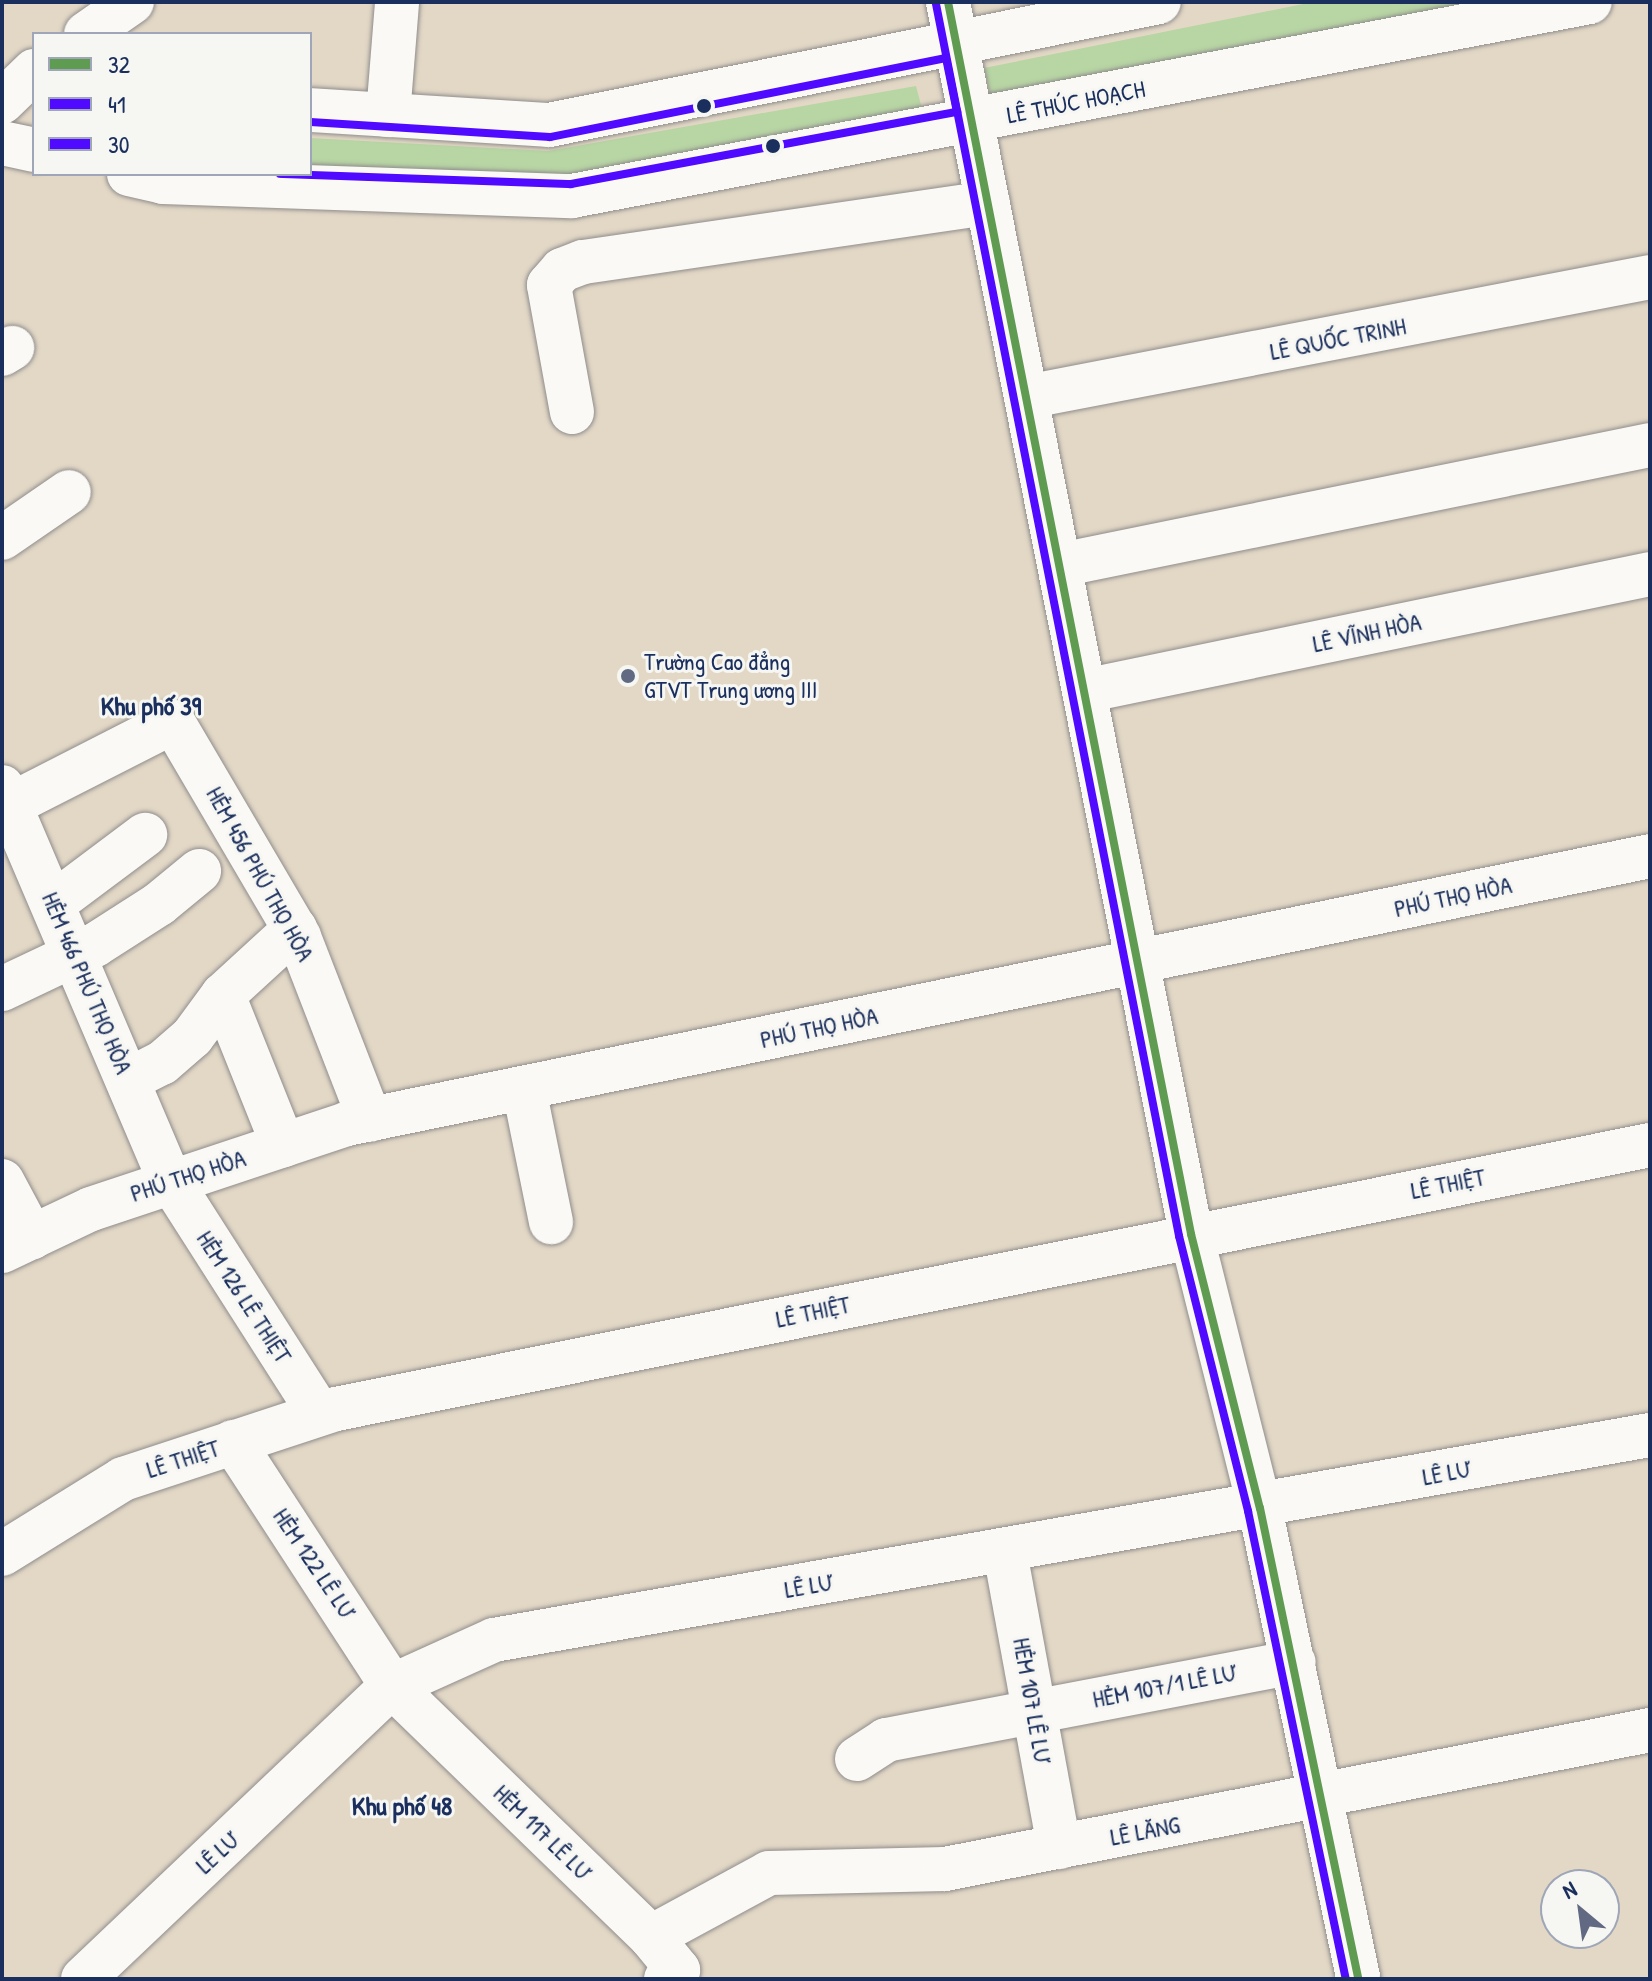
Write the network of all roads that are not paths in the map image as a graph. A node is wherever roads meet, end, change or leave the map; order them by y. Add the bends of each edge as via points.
1 (132, 2) edge
2 (397, 2) edge
3 (948, 2) edge
4 (1159, 2) edge
5 (1590, 2) edge
6 (89, 32) edge
7 (956, 44) junction
8 (2, 63) edge
9 (32, 69) edge
10 (32, 71) edge
11 (2, 102) edge
12 (312, 110) edge
13 (388, 115) junction
14 (971, 122) junction
15 (2, 143) edge
16 (32, 150) edge
17 (138, 176) edge
18 (988, 203) junction
19 (1650, 277) edge
20 (1026, 397) junction
21 (572, 412) dead end
22 (1650, 445) edge
23 (69, 492) dead end
24 (2, 538) edge
25 (1060, 565) junction
26 (1650, 574) edge
27 (1084, 691) junction
28 (6, 796) edge
29 (145, 835) dead end
30 (1650, 856) edge
31 (199, 871) dead end
32 (54, 903) junction
33 (295, 929) junction
34 (76, 953) junction
35 (1138, 963) junction
36 (2, 989) edge
37 (223, 995) junction
38 (128, 1080) junction
39 (524, 1089) junction
40 (370, 1120) junction
41 (283, 1145) junction
42 (1650, 1145) edge
43 (170, 1180) junction
44 (2, 1181) edge
45 (551, 1222) dead end
46 (1191, 1234) junction
47 (17, 1244) edge
48 (319, 1413) junction
49 (1650, 1435) edge
50 (233, 1442) junction
51 (1260, 1508) junction
52 (1005, 1552) junction
53 (2, 1554) edge
54 (1294, 1662) junction
55 (392, 1686) junction
56 (1034, 1711) junction
57 (1650, 1730) edge
58 (857, 1759) dead end
59 (1323, 1797) junction
60 (1059, 1847) junction
61 (651, 1937) junction
62 (83, 1979) edge
63 (666, 1979) edge
64 (1358, 1979) edge

1 - 6 street
2 - 13 street
3 - 7 street
4 - 7 street
5 - 14 street, LÊ THÚC HOẠCH
7 - 13 street via 549,125
7 - 14 street
8 - 9 street
10 - 11 street
12 - 13 street
14 - 17 street, LÊ THÚC HOẠCH via 572,196 163,182
14 - 18 street
15 - 16 street
18 - 20 street
18 - 21 street via 583,262 562,270 549,285
19 - 20 street, LÊ QUỐC TRINH
20 - 25 street
22 - 25 street
23 - 24 street
25 - 27 street
26 - 27 street, LÊ VĨNH HÒA
27 - 35 street
28 - 32 street, HẺM 466 PHÚ THỌ HÒA
28 - 33 street, HẺM 456 PHÚ THỌ HÒA via 173,722
29 - 32 street
30 - 35 street, PHÚ THỌ HÒA
31 - 34 street via 159,904
32 - 34 street, HẺM 466 PHÚ THỌ HÒA
33 - 37 street
33 - 40 street, HẺM 456 PHÚ THỌ HÒA
34 - 36 street
34 - 38 street, HẺM 466 PHÚ THỌ HÒA
35 - 39 street, PHÚ THỌ HÒA
35 - 46 street
37 - 38 street via 192,1037 162,1063
37 - 41 street
38 - 43 street, HẺM 466 PHÚ THỌ HÒA
39 - 40 street, PHÚ THỌ HÒA
39 - 45 street
40 - 41 street, PHÚ THỌ HÒA
41 - 43 street, PHÚ THỌ HÒA
42 - 46 street, LÊ THIỆT
43 - 47 street, PHÚ THỌ HÒA
43 - 48 street, HẺM 126 LÊ THIỆT
44 - 47 street
46 - 48 street, LÊ THIỆT
46 - 51 street
48 - 50 street, LÊ THIỆT
49 - 51 street, LÊ LƯ
50 - 53 street, LÊ THIỆT via 123,1479
50 - 55 street, HẺM 122 LÊ LƯ
51 - 52 street, LÊ LƯ
51 - 54 street
52 - 55 street, LÊ LƯ via 494,1640
52 - 56 street, HẺM 107 LÊ LƯ
54 - 56 street, HẺM 107/1 LÊ LƯ
54 - 59 street
55 - 61 street, HẺM 117 LÊ LƯ
55 - 62 street, LÊ LƯ
56 - 58 street, HẺM 107/1 LÊ LƯ via 886,1740
56 - 60 street, HẺM 107 LÊ LƯ
57 - 59 street, LÊ LĂNG
59 - 60 street, LÊ LĂNG
59 - 64 street
60 - 61 street, LÊ LĂNG via 945,1869 769,1873
61 - 63 street, HẺM 117 LÊ LƯ via 678,1970

